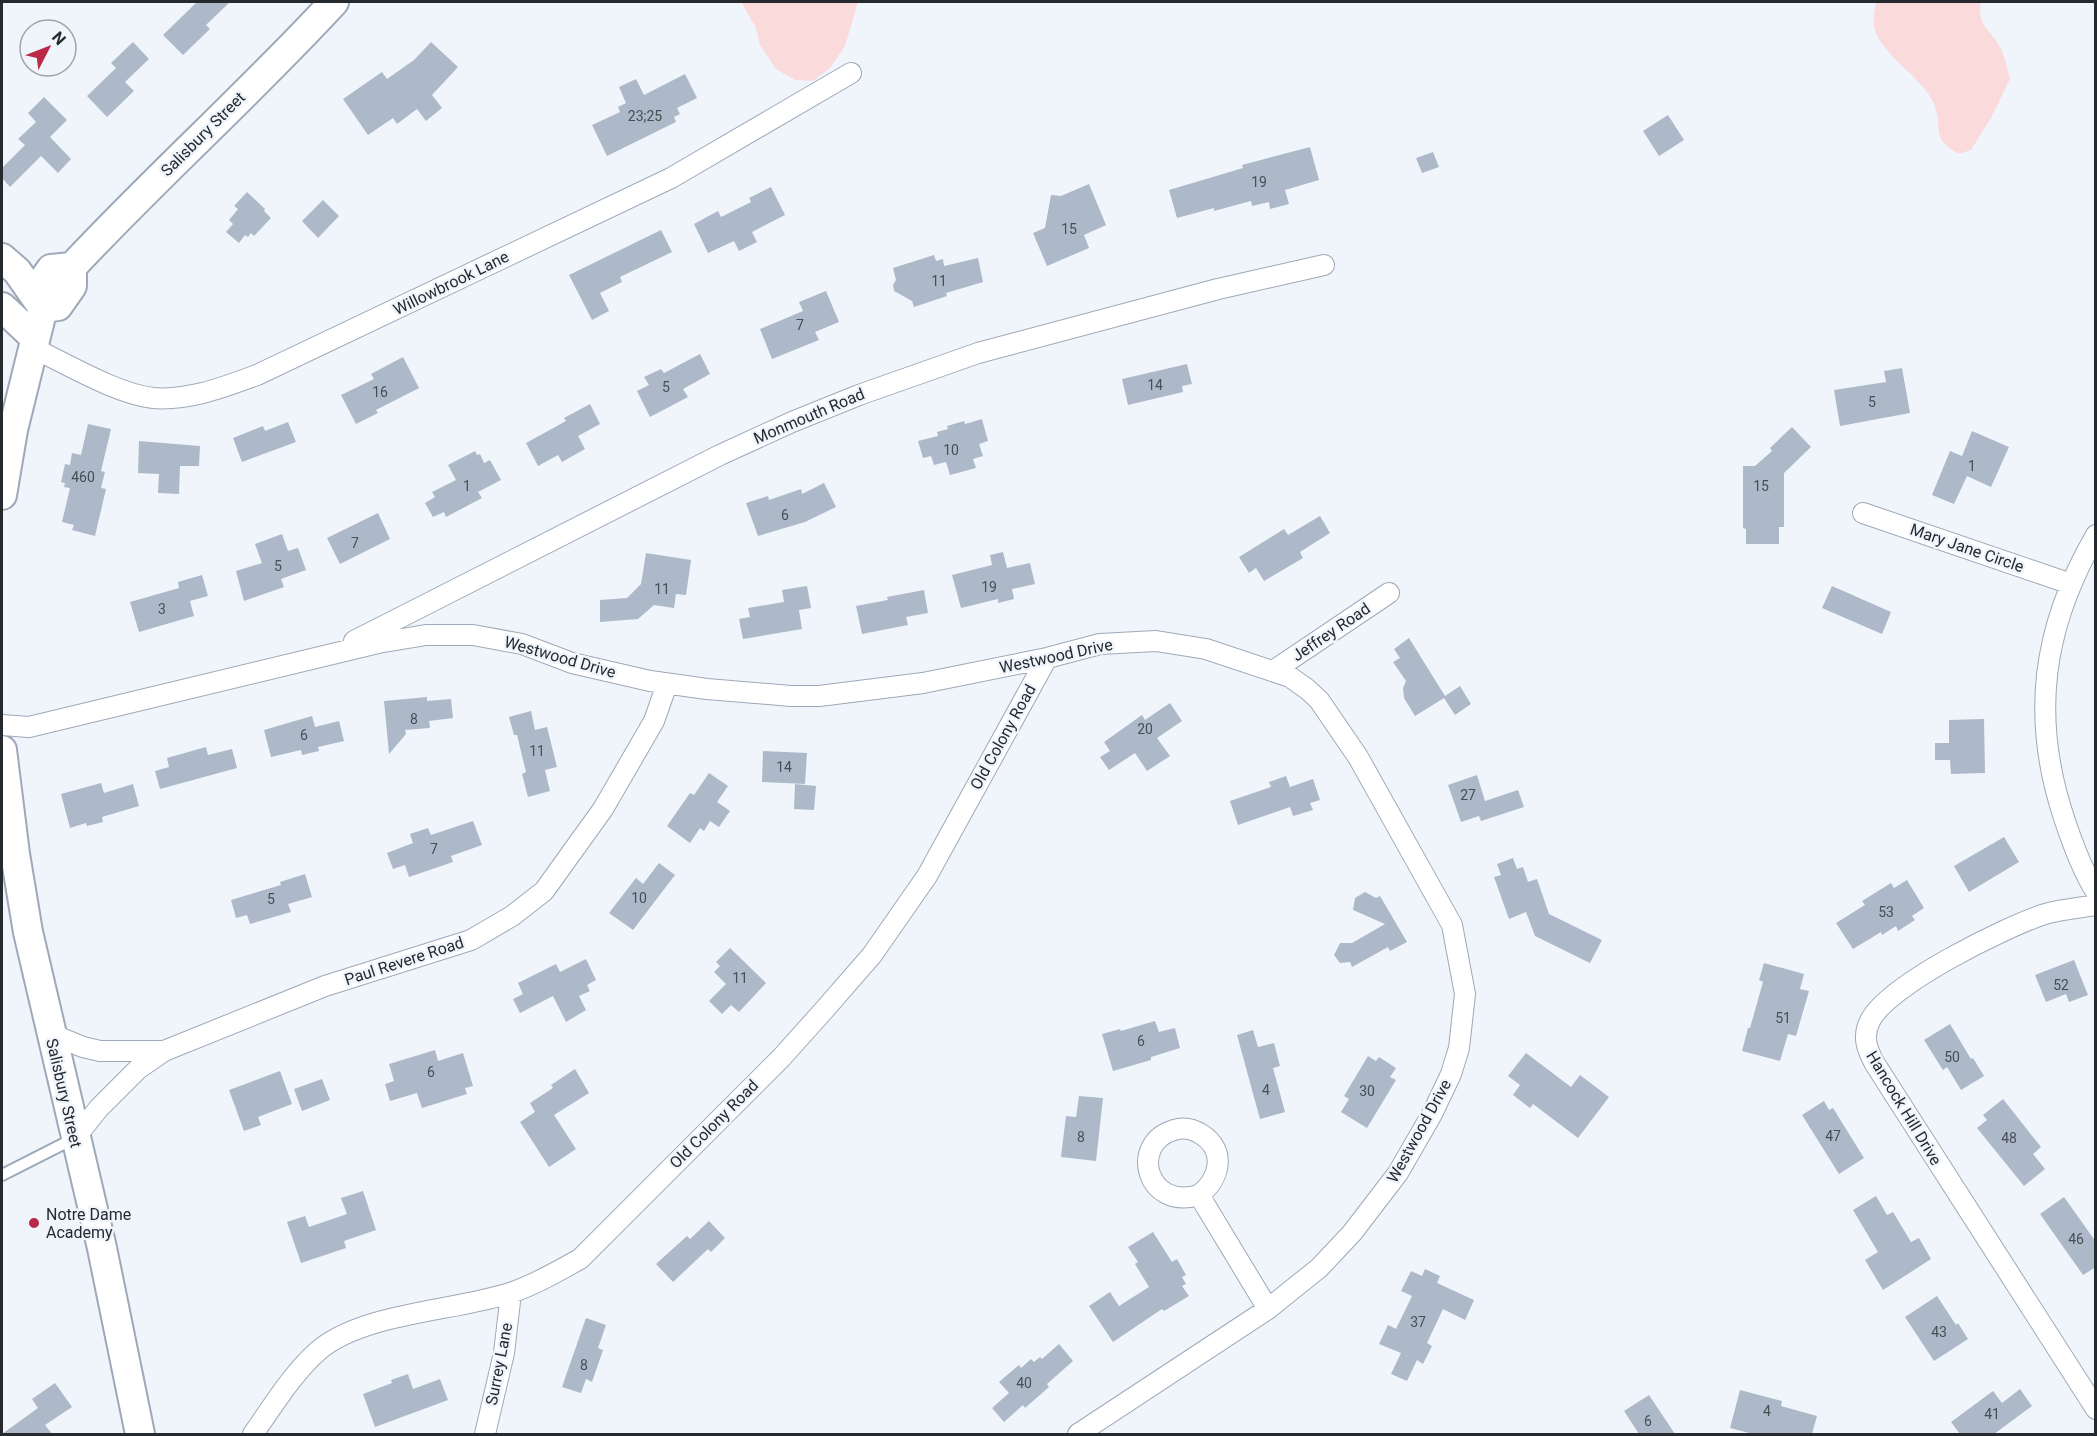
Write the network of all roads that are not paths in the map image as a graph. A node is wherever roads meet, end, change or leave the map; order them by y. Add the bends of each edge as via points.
1 (334, 2) edge
2 (851, 73) dead end
3 (2, 258) edge
4 (1324, 265) dead end
5 (2, 307) edge
6 (43, 308) junction
7 (34, 343) junction
8 (2, 495) edge
9 (1863, 513) dead end
10 (2096, 535) edge
11 (2071, 584) junction
12 (1389, 593) dead end
13 (327, 655) junction
14 (1047, 658) junction
15 (1273, 671) junction
16 (667, 684) junction
17 (2, 725) edge
18 (2, 750) edge
19 (2096, 892) edge
20 (2096, 905) edge
21 (51, 1034) junction
22 (164, 1051) junction
23 (75, 1138) junction
24 (2, 1175) edge
25 (1199, 1195) dead end
26 (511, 1293) junction
27 (1268, 1309) junction
28 (2096, 1409) edge
29 (140, 1434) edge
30 (253, 1434) edge
31 (485, 1434) edge
32 (1078, 1434) edge

1 - 6 main road, Salisbury Street via 72,267 51,268 37,289
2 - 7 street, Willowbrook Lane via 671,178 257,375 216,390 181,397 145,396 111,385
3 - 6 main road
4 - 13 street, Monmouth Road via 978,353 826,408 720,455
5 - 7 main road
6 - 7 main road, Salisbury Street
7 - 8 main road, Salisbury Street
9 - 11 street, Mary Jane Circle
10 - 11 street
11 - 19 street via 2048,666 2044,728 2061,809
12 - 15 street, Jeffrey Road
13 - 16 street, Westwood Drive via 402,638 473,635 522,644 572,663
13 - 17 street, Westwood Drive via 29,727
14 - 15 street, Westwood Drive via 1100,644 1156,641 1206,649
14 - 16 street, Westwood Drive via 923,683 819,696
14 - 26 street, Old Colony Road via 927,876 849,983 782,1057 580,1259
15 - 27 street, Westwood Drive via 1290,677 1319,700 1358,757 1452,925 1464,994 1459,1048 1451,1074 1410,1153 1352,1233 1318,1268
16 - 22 street, Paul Revere Road via 654,721 603,809 544,891 512,916 471,940 325,986
18 - 21 main road, Salisbury Street via 26,921
20 - 28 street, Hancock Hill Drive via 2024,921 1920,976 1870,1019 1866,1036 1875,1064
21 - 22 street, Paul Revere Road via 100,1051
21 - 23 main road, Salisbury Street
22 - 23 street, Paul Revere Road via 138,1069
23 - 24 lane
23 - 29 main road, Salisbury Street
25 - 27 street
26 - 30 street, Old Colony Road via 378,1323 344,1335 318,1351
26 - 31 street, Surrey Lane via 504,1353
27 - 32 street, Westwood Drive

